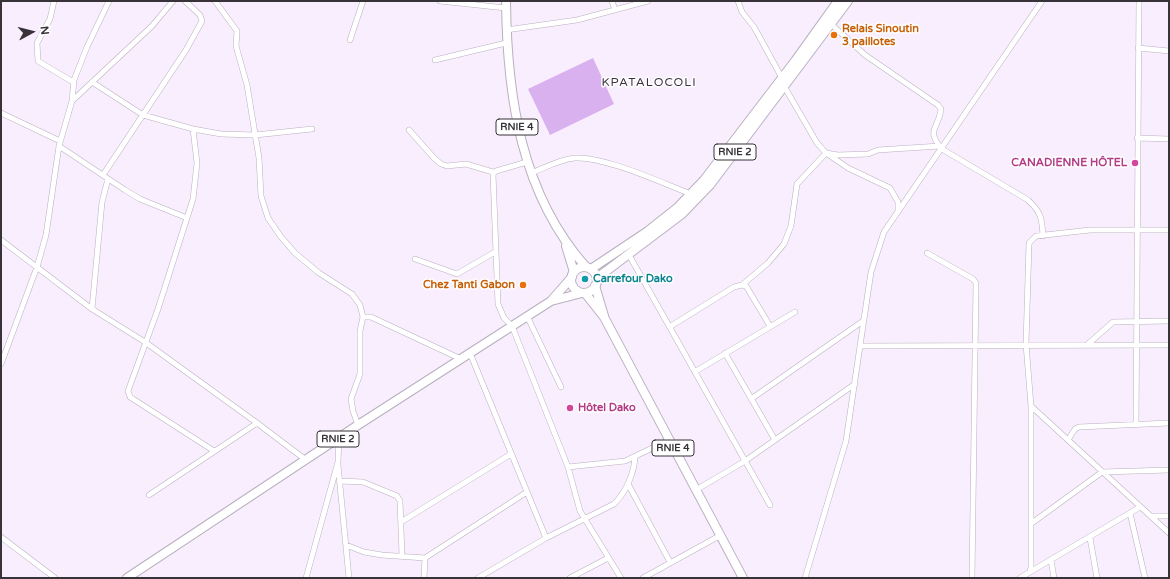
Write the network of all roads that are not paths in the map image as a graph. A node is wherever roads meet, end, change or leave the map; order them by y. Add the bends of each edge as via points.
1 (54, 1) edge
2 (109, 1) edge
3 (173, 1) edge
4 (185, 1) edge
5 (215, 1) edge
6 (363, 1) edge
7 (440, 1) edge
8 (612, 1) edge
9 (648, 1) edge
10 (738, 1) edge
11 (838, 1) edge
12 (848, 1) edge
13 (1042, 1) edge
14 (1139, 1) edge
15 (506, 4) edge
16 (615, 10) junction
17 (831, 24) junction
18 (506, 30) junction
19 (350, 40) dead end
20 (506, 43) junction
21 (1138, 48) junction
22 (1169, 51) edge
23 (434, 60) dead end
24 (73, 82) junction
25 (92, 82) junction
26 (783, 82) junction
27 (72, 101) junction
28 (1, 113) edge
29 (143, 115) junction
30 (193, 129) junction
31 (312, 129) dead end
32 (409, 130) dead end
33 (254, 135) junction
34 (1137, 138) junction
35 (1169, 139) edge
36 (60, 143) junction
37 (941, 148) junction
38 (826, 153) junction
39 (527, 162) junction
40 (493, 172) junction
41 (531, 173) junction
42 (103, 175) junction
43 (108, 179) junction
44 (691, 194) junction
45 (898, 212) junction
46 (187, 218) junction
47 (1136, 230) junction
48 (1169, 230) edge
49 (1043, 236) junction
50 (1, 240) edge
51 (565, 243) junction
52 (495, 252) junction
53 (927, 253) dead end
54 (629, 255) junction
55 (415, 259) dead end
56 (37, 267) junction
57 (588, 268) junction
58 (573, 275) junction
59 (596, 282) junction
60 (742, 285) junction
61 (583, 293) junction
62 (551, 301) junction
63 (92, 309) junction
64 (795, 312) dead end
65 (527, 316) junction
66 (363, 317) junction
67 (604, 317) junction
68 (863, 321) junction
69 (1169, 321) edge
70 (1138, 322) junction
71 (512, 326) junction
72 (671, 326) junction
73 (770, 326) junction
74 (145, 342) junction
75 (1026, 344) junction
76 (1088, 344) junction
77 (975, 345) junction
78 (1136, 345) junction
79 (1169, 345) edge
80 (860, 346) junction
81 (3, 352) edge
82 (470, 353) junction
83 (725, 353) junction
84 (461, 359) junction
85 (1, 364) edge
86 (696, 371) junction
87 (855, 384) junction
88 (561, 387) dead end
89 (752, 399) junction
90 (1031, 406) junction
91 (257, 423) junction
92 (1169, 423) edge
93 (1136, 424) junction
94 (358, 425) junction
95 (340, 438) junction
96 (669, 440) junction
97 (775, 440) junction
98 (1068, 440) junction
99 (214, 450) junction
100 (511, 454) junction
101 (635, 457) junction
102 (306, 460) junction
103 (745, 461) junction
104 (338, 462) junction
105 (568, 467) junction
106 (1169, 470) edge
107 (1102, 472) junction
108 (340, 481) junction
109 (628, 484) junction
110 (696, 490) junction
111 (527, 492) junction
112 (149, 495) dead end
113 (770, 505) dead end
114 (1140, 507) junction
115 (1130, 513) junction
116 (1151, 516) junction
117 (1169, 516) edge
118 (585, 518) junction
119 (401, 522) junction
120 (1032, 522) junction
121 (1169, 533) edge
122 (721, 535) junction
123 (1, 537) edge
124 (546, 538) junction
125 (1090, 538) junction
126 (346, 545) junction
127 (402, 556) junction
128 (425, 558) junction
129 (608, 558) junction
130 (1051, 560) junction
131 (670, 562) junction
132 (1030, 572) junction
133 (55, 578) edge
134 (127, 578) edge
135 (306, 578) edge
136 (349, 578) edge
137 (424, 578) edge
138 (478, 578) edge
139 (570, 578) edge
140 (621, 578) edge
141 (643, 578) edge
142 (742, 578) edge
143 (805, 578) edge
144 (972, 578) edge
145 (1020, 578) edge
146 (1054, 578) edge
147 (1097, 578) edge
148 (1145, 578) edge

1 - 24 street via 50,19 37,42 38,61
2 - 24 street
3 - 25 street via 152,26
4 - 29 street via 200,15 202,21
5 - 33 street via 237,31 236,46 247,85
6 - 19 street
7 - 15 street
8 - 16 street
9 - 16 street
10 - 26 street
11 - 26 main road, RNIE 2
12 - 17 main road, RNIE 2
13 - 37 street
14 - 21 street
15 - 18 main road, RNIE 4
16 - 18 street via 577,20
17 - 26 main road, RNIE 2
17 - 37 street via 865,54 938,105 941,114 934,128 934,137
18 - 20 main road, RNIE 4
20 - 23 street
20 - 39 main road, RNIE 4 via 513,108
21 - 22 street
21 - 34 street
24 - 27 street
25 - 27 street
25 - 29 street
26 - 38 street via 810,133
26 - 44 main road, RNIE 2
26 - 54 main road, RNIE 2 via 724,167 700,196 682,214
27 - 36 street
28 - 36 street
29 - 30 street
29 - 42 street
30 - 33 street via 221,134
30 - 46 street via 197,179
31 - 33 street
32 - 40 street via 441,164 466,164
33 - 66 street via 259,158 261,196 268,218 295,253 319,273 352,294 360,305
34 - 35 street
34 - 47 street
36 - 42 street
36 - 56 street via 50,214
37 - 38 street via 878,150 868,154
37 - 45 street
37 - 49 street via 1028,200 1037,208 1042,219
38 - 45 street via 848,168 890,188 898,202
38 - 60 street via 797,184 791,226 784,244 768,263
39 - 40 street
39 - 41 main road, RNIE 4
40 - 52 street
41 - 44 street via 566,159 582,158 628,170
41 - 51 main road, RNIE 4 via 548,213
42 - 43 street
43 - 46 street via 140,198
43 - 63 street via 102,202
44 - 57 main road, RNIE 2 via 648,231
45 - 68 street via 884,232 878,249 871,272
46 - 74 street
47 - 48 street
47 - 49 street via 1090,230
47 - 70 street
49 - 75 street via 1036,236 1031,240 1027,249
50 - 56 street
51 - 57 main road, RNIE 4
51 - 58 main road, RNIE 4
52 - 55 street via 457,274
52 - 71 street via 498,304 504,318
53 - 77 street via 976,283
54 - 59 main road, RNIE 2
54 - 72 street
56 - 63 street
56 - 81 street
57 - 58 main road via 580,268
57 - 59 main road
58 - 61 main road via 574,287
58 - 62 main road
59 - 61 main road via 590,291
59 - 67 main road, RNIE 4
60 - 72 street
60 - 73 street via 746,286
61 - 62 main road
61 - 67 main road, RNIE 4
62 - 65 main road, RNIE 2
63 - 74 street
64 - 73 street
65 - 71 main road, RNIE 2
65 - 88 street
66 - 84 street via 371,317
66 - 94 street via 360,331 360,374 351,400
67 - 96 main road, RNIE 4
68 - 80 street
68 - 89 street
69 - 70 street
70 - 76 street via 1113,322
70 - 78 street
71 - 82 main road, RNIE 2
71 - 105 street
72 - 86 street
73 - 83 street
74 - 91 street
74 - 99 street via 129,388 130,397
75 - 76 street
75 - 77 street
75 - 90 street
76 - 78 street
77 - 80 street
77 - 144 street
78 - 79 street
78 - 93 street
80 - 87 street
81 - 85 street
82 - 84 main road, RNIE 2
82 - 100 street
83 - 86 street
83 - 89 street
84 - 94 main road, RNIE 2
86 - 103 street
87 - 97 street
87 - 143 street via 846,441
89 - 97 street
90 - 98 street
90 - 120 street
91 - 99 street
91 - 102 street
92 - 93 street
93 - 98 street via 1079,426
94 - 95 main road, RNIE 2
95 - 102 main road, RNIE 2
95 - 104 street
96 - 101 street
96 - 110 main road, RNIE 4
97 - 103 street
98 - 107 street
99 - 112 street
100 - 111 street
100 - 119 street
101 - 105 street via 618,463
101 - 109 street
102 - 134 main road, RNIE 2
103 - 110 street
103 - 113 street
104 - 108 street
104 - 135 street
105 - 118 street via 576,502
106 - 107 street
107 - 114 street
107 - 120 street
108 - 119 street via 363,482 397,496 400,501
108 - 126 street
109 - 118 street via 614,504
109 - 131 street
110 - 122 main road, RNIE 4
111 - 124 street
111 - 128 street
114 - 115 street
114 - 116 street
115 - 125 street
115 - 148 street
116 - 117 street
116 - 121 street
118 - 124 street
118 - 129 street
119 - 127 street
120 - 132 street
122 - 131 street
122 - 142 main road, RNIE 4
123 - 133 street
124 - 138 street
125 - 130 street
125 - 147 street
126 - 127 street via 364,552
126 - 136 street
127 - 128 street
128 - 137 street
129 - 139 street
129 - 140 street
130 - 132 street
130 - 146 street
131 - 141 street
132 - 145 street

